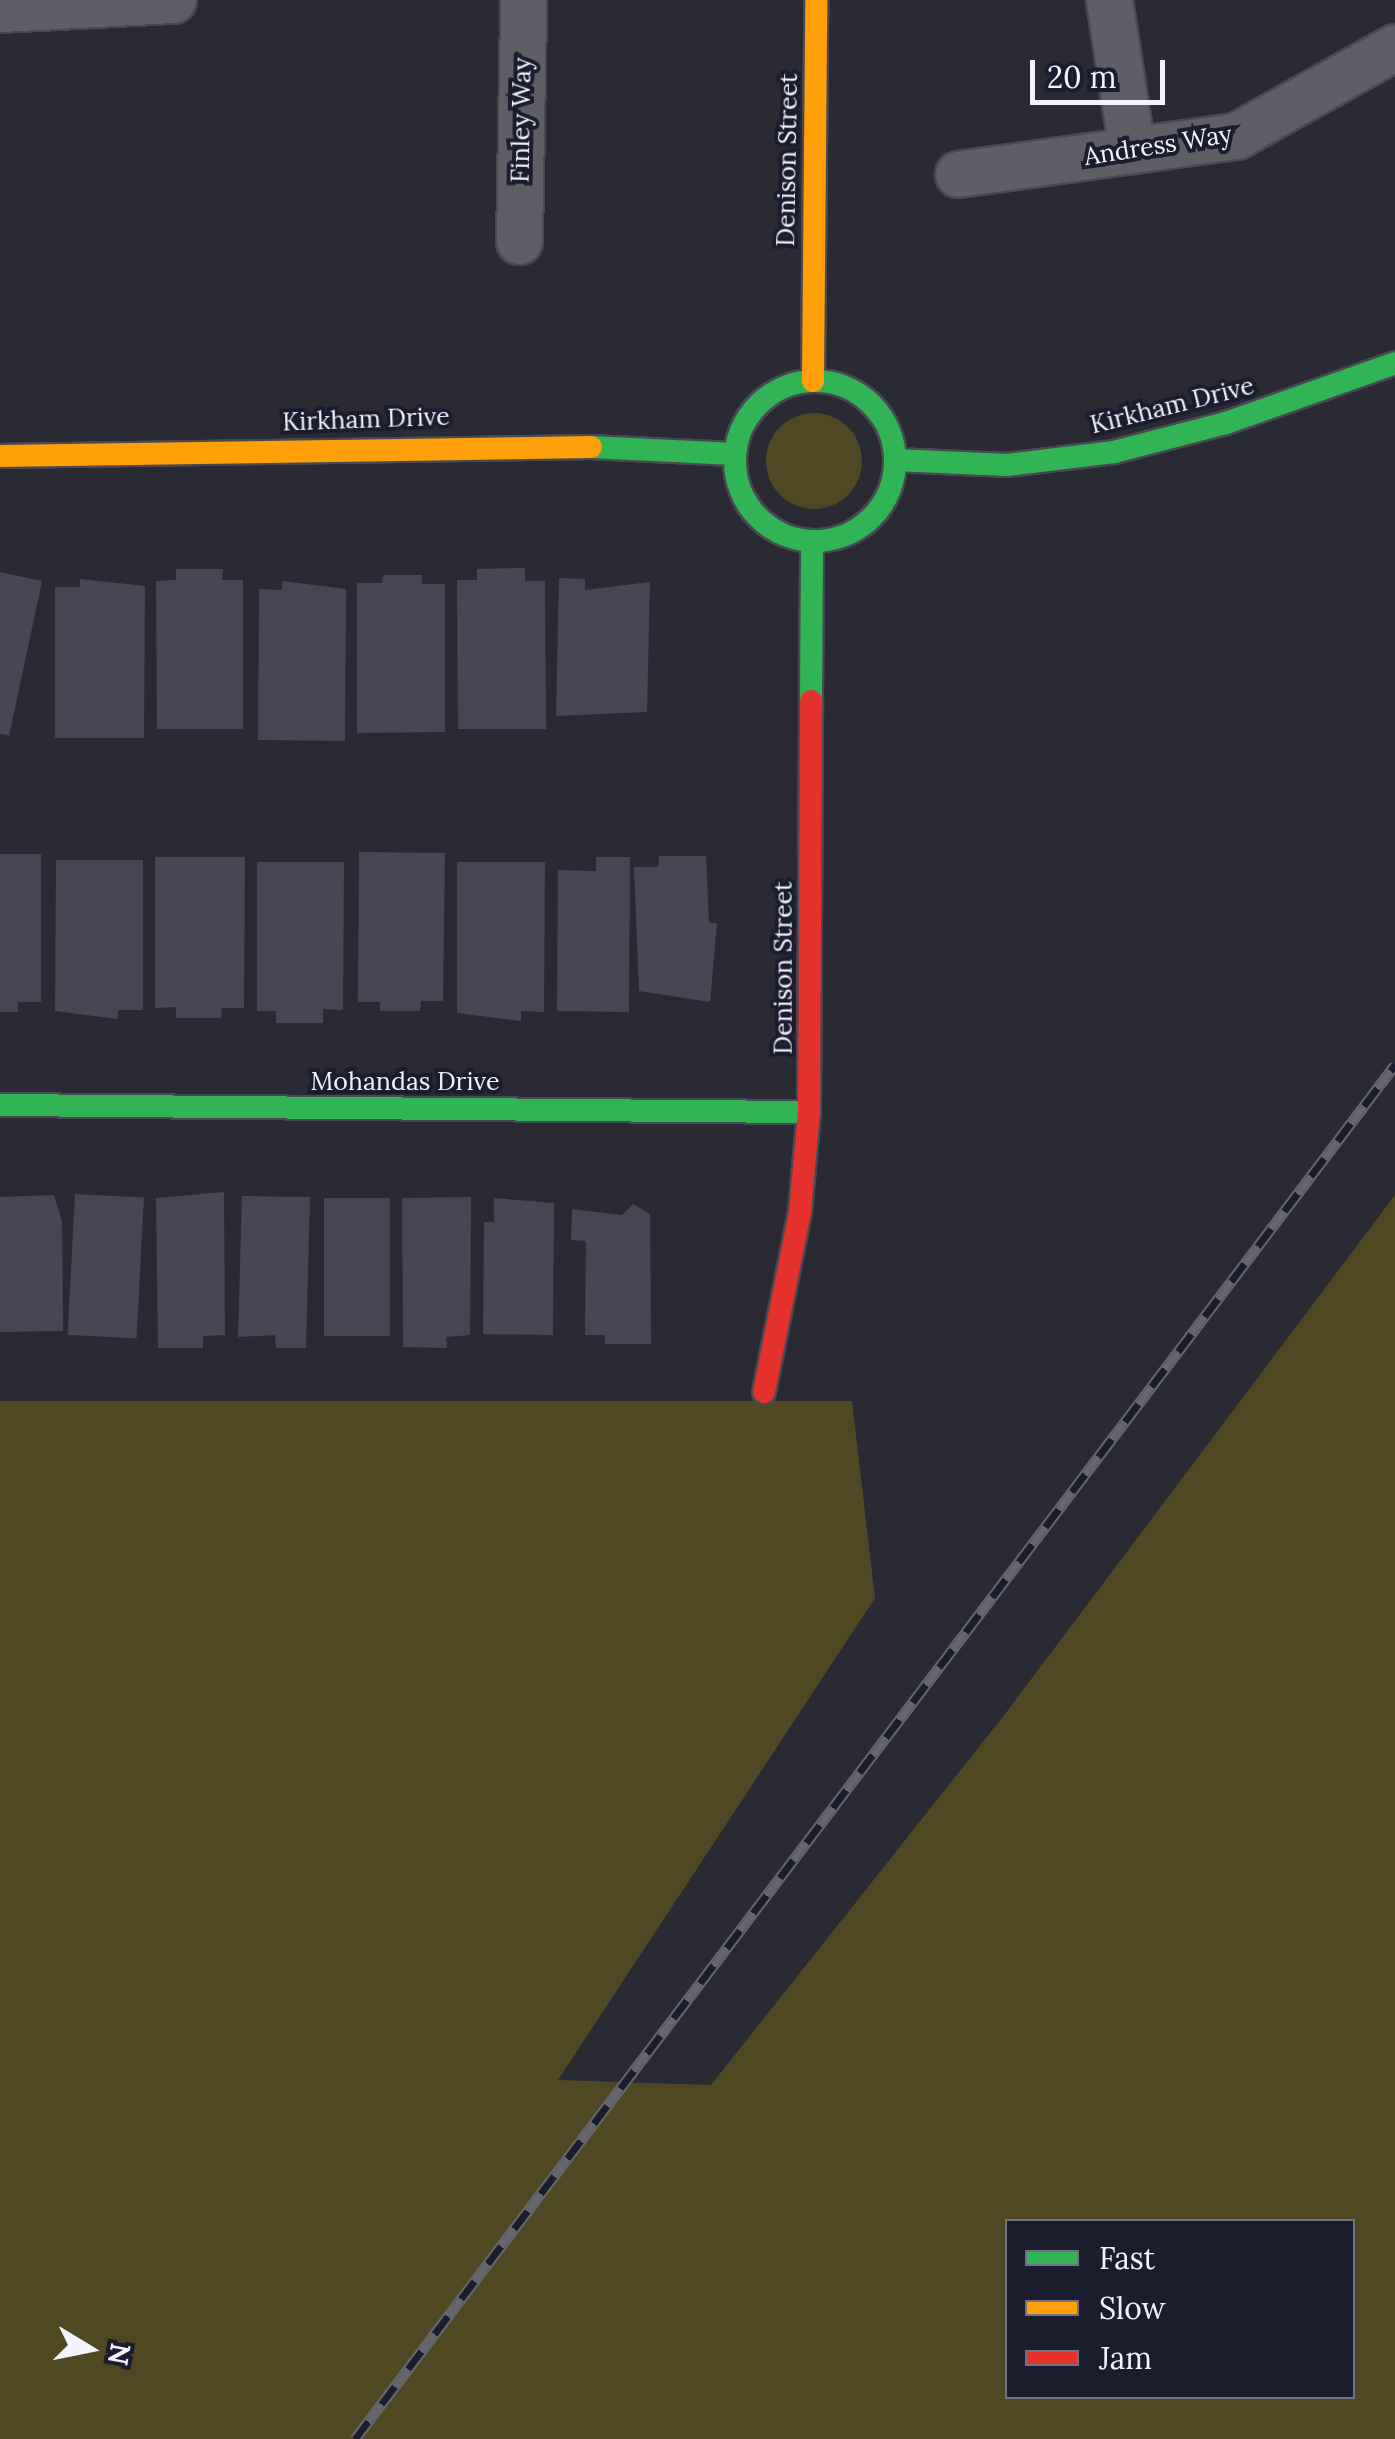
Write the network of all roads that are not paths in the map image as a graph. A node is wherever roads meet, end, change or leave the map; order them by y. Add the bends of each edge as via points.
1 (173, 0) edge
2 (523, 0) edge
3 (816, 0) edge
4 (1109, 0) edge
5 (0, 8) edge
6 (1395, 48) edge
7 (1132, 150) junction
8 (958, 174) dead end
9 (519, 241) dead end
10 (1395, 363) edge
11 (813, 381) junction
12 (734, 454) junction
13 (0, 456) edge
14 (895, 460) junction
15 (812, 542) junction
16 (0, 1105) edge
17 (809, 1112) junction
18 (764, 1392) dead end

1 - 5 street
2 - 9 street, Finley Way
3 - 11 street, Denison Street
4 - 7 street
6 - 7 street, Andress Way via 1236,136
7 - 8 street, Andress Way
10 - 14 street, Kirkham Drive via 1313,396 1114,452 1007,465
11 - 12 street via 779,388 756,405
11 - 14 street via 857,392 878,410
12 - 13 street, Kirkham Drive via 507,443
12 - 15 street via 746,504 764,524
14 - 15 street via 892,486 861,527
15 - 17 street, Denison Street
16 - 17 street, Mohandas Drive
17 - 18 street, Denison Street via 800,1212

